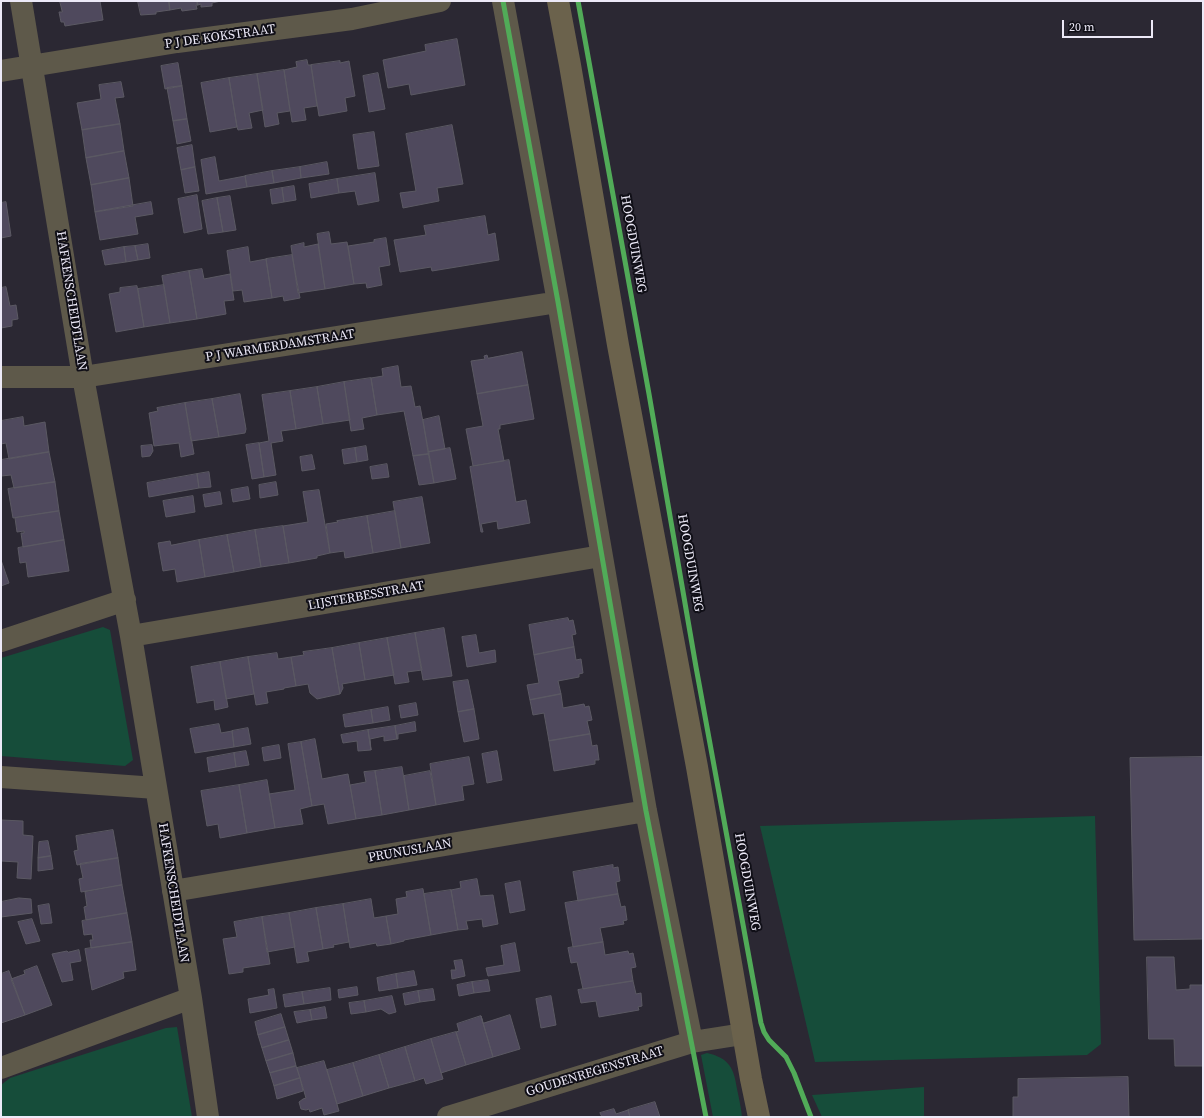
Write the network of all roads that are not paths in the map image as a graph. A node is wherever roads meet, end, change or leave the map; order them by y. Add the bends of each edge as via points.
1 (21, 1) edge
2 (440, 1) edge
3 (503, 1) edge
4 (558, 1) edge
5 (32, 66) junction
6 (1, 71) edge
7 (558, 302) junction
8 (1, 377) edge
9 (83, 377) junction
10 (602, 556) junction
11 (125, 600) junction
12 (131, 636) junction
13 (1, 641) edge
14 (1, 777) edge
15 (156, 788) junction
16 (646, 810) junction
17 (173, 891) junction
18 (191, 998) junction
19 (743, 1034) junction
20 (692, 1042) junction
21 (1, 1068) edge
22 (208, 1117) edge
23 (448, 1117) edge
24 (759, 1117) edge

1 - 5 street, HAFKENSCHEIDTLAAN
2 - 5 street, P J DE KOKSTRAAT via 352,19 177,42
3 - 7 street
4 - 19 main road
5 - 6 street, P J DE KOKSTRAAT
5 - 9 street, HAFKENSCHEIDTLAAN
7 - 9 street, P J WARMERDAMSTRAAT
7 - 10 street
8 - 9 street, P J WARMERDAMSTRAAT
9 - 11 street, HAFKENSCHEIDTLAAN
10 - 12 street, LIJSTERBESSTRAAT
10 - 16 street
11 - 12 street, HAFKENSCHEIDTLAAN
11 - 13 street
12 - 15 street, HAFKENSCHEIDTLAAN
14 - 15 street
15 - 17 street, HAFKENSCHEIDTLAAN
16 - 17 street, PRUNUSLAAN
16 - 20 street
17 - 18 street, HAFKENSCHEIDTLAAN
18 - 21 street
18 - 22 street, HAFKENSCHEIDTLAAN
19 - 20 street, GOUDENREGENSTRAAT
19 - 24 main road
20 - 23 street, GOUDENREGENSTRAAT

